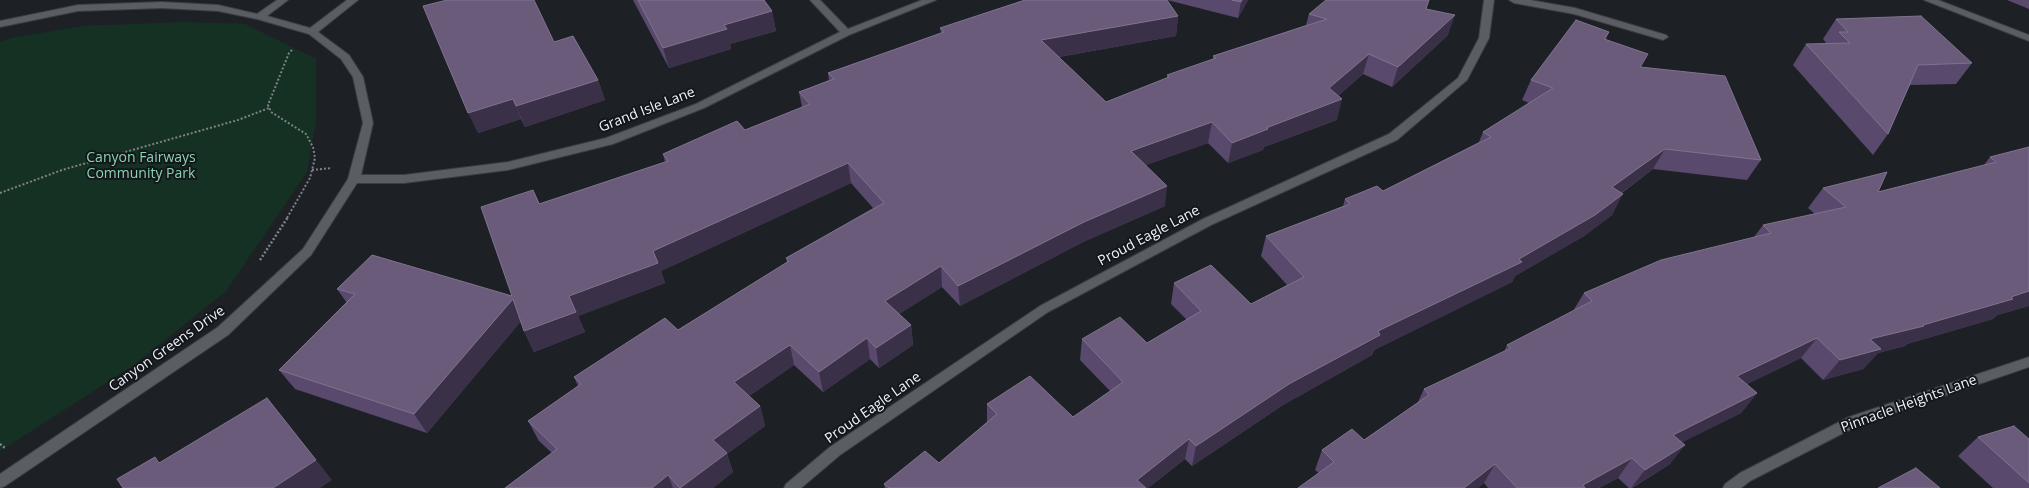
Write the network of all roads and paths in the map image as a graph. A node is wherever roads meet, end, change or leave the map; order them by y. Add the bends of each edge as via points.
1 (283, 0) edge
2 (353, 0) edge
3 (815, 0) edge
4 (931, 0) edge
5 (1489, 0) edge
6 (1514, 0) edge
7 (1929, 0) edge
8 (259, 18) junction
9 (0, 24) edge
10 (312, 32) junction
11 (846, 33) junction
12 (1663, 38) dead end
13 (2029, 38) edge
14 (269, 108) junction
15 (334, 168) dead end
16 (312, 170) junction
17 (354, 180) junction
18 (0, 193) edge
19 (259, 262) dead end
20 (2029, 362) edge
21 (0, 482) edge
22 (791, 488) edge
23 (1730, 488) edge

1 - 8 street
2 - 10 street
3 - 11 street
4 - 11 street, Grand Isle Lane
5 - 22 street, Proud Eagle Lane via 1484,38 1462,80 1394,137 1207,222 1044,309 835,451
6 - 12 street via 1575,11
7 - 13 street
8 - 9 street via 218,8 162,5 78,8
8 - 10 street
10 - 14 path via 289,53 270,98
10 - 17 street, Canyon Greens Drive via 345,57 358,76 368,123
11 - 17 street, Grand Isle Lane via 700,106 609,141 508,166 404,179
14 - 16 path via 271,112 306,134 315,158
14 - 18 path via 238,120 62,170
15 - 16 path
16 - 19 path via 310,178
17 - 21 street, Canyon Greens Drive via 307,252 223,331
20 - 23 street, Pinnacle Heights Lane via 1854,421 1745,477

